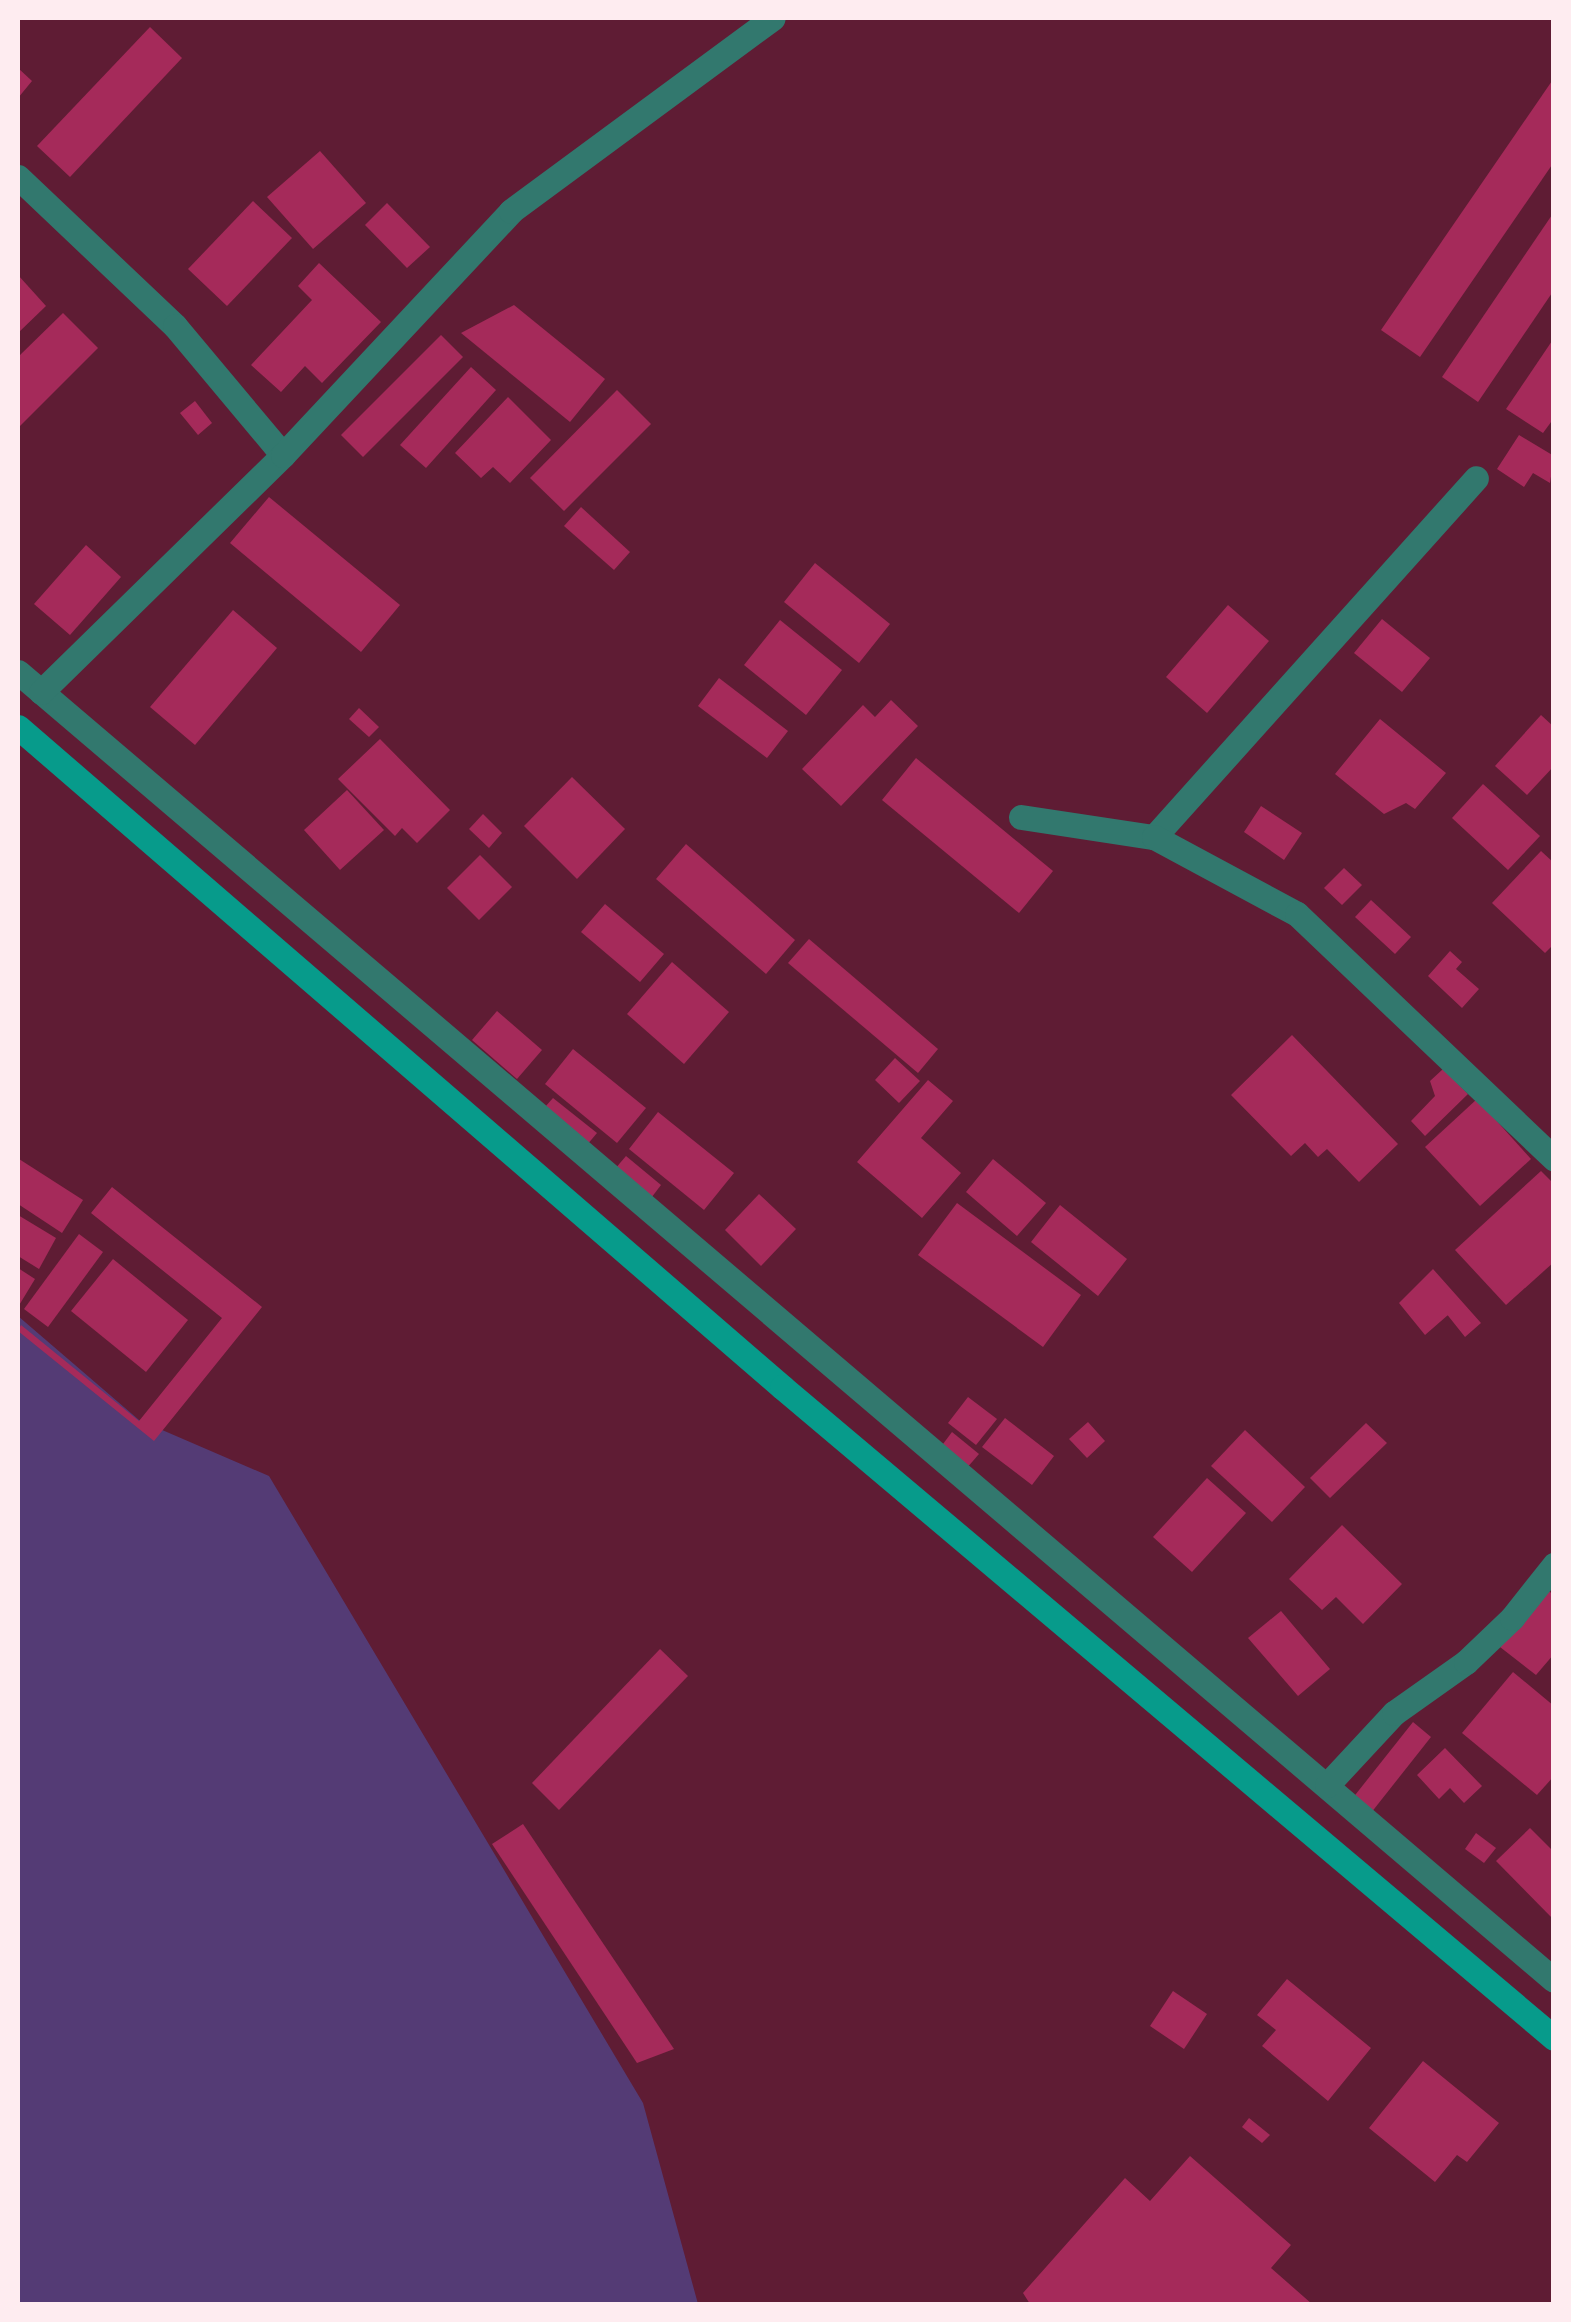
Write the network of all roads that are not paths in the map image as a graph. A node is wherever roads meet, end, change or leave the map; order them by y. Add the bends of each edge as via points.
1 (773, 18) edge
2 (18, 177) edge
3 (283, 455) junction
4 (1476, 478) dead end
5 (18, 672) edge
6 (41, 692) junction
7 (18, 727) edge
8 (1021, 817) dead end
9 (1154, 837) junction
10 (1554, 1159) edge
11 (1554, 1565) edge
12 (1327, 1785) junction
13 (1554, 1980) edge
14 (1554, 2038) edge

1 - 3 street via 511,211
2 - 3 street via 175,326
3 - 6 street
4 - 9 street
5 - 6 street
6 - 12 street
7 - 14 main road via 782,1387
8 - 9 street
9 - 10 street via 1297,914
11 - 12 street via 1512,1618 1466,1662 1394,1713
12 - 13 street

